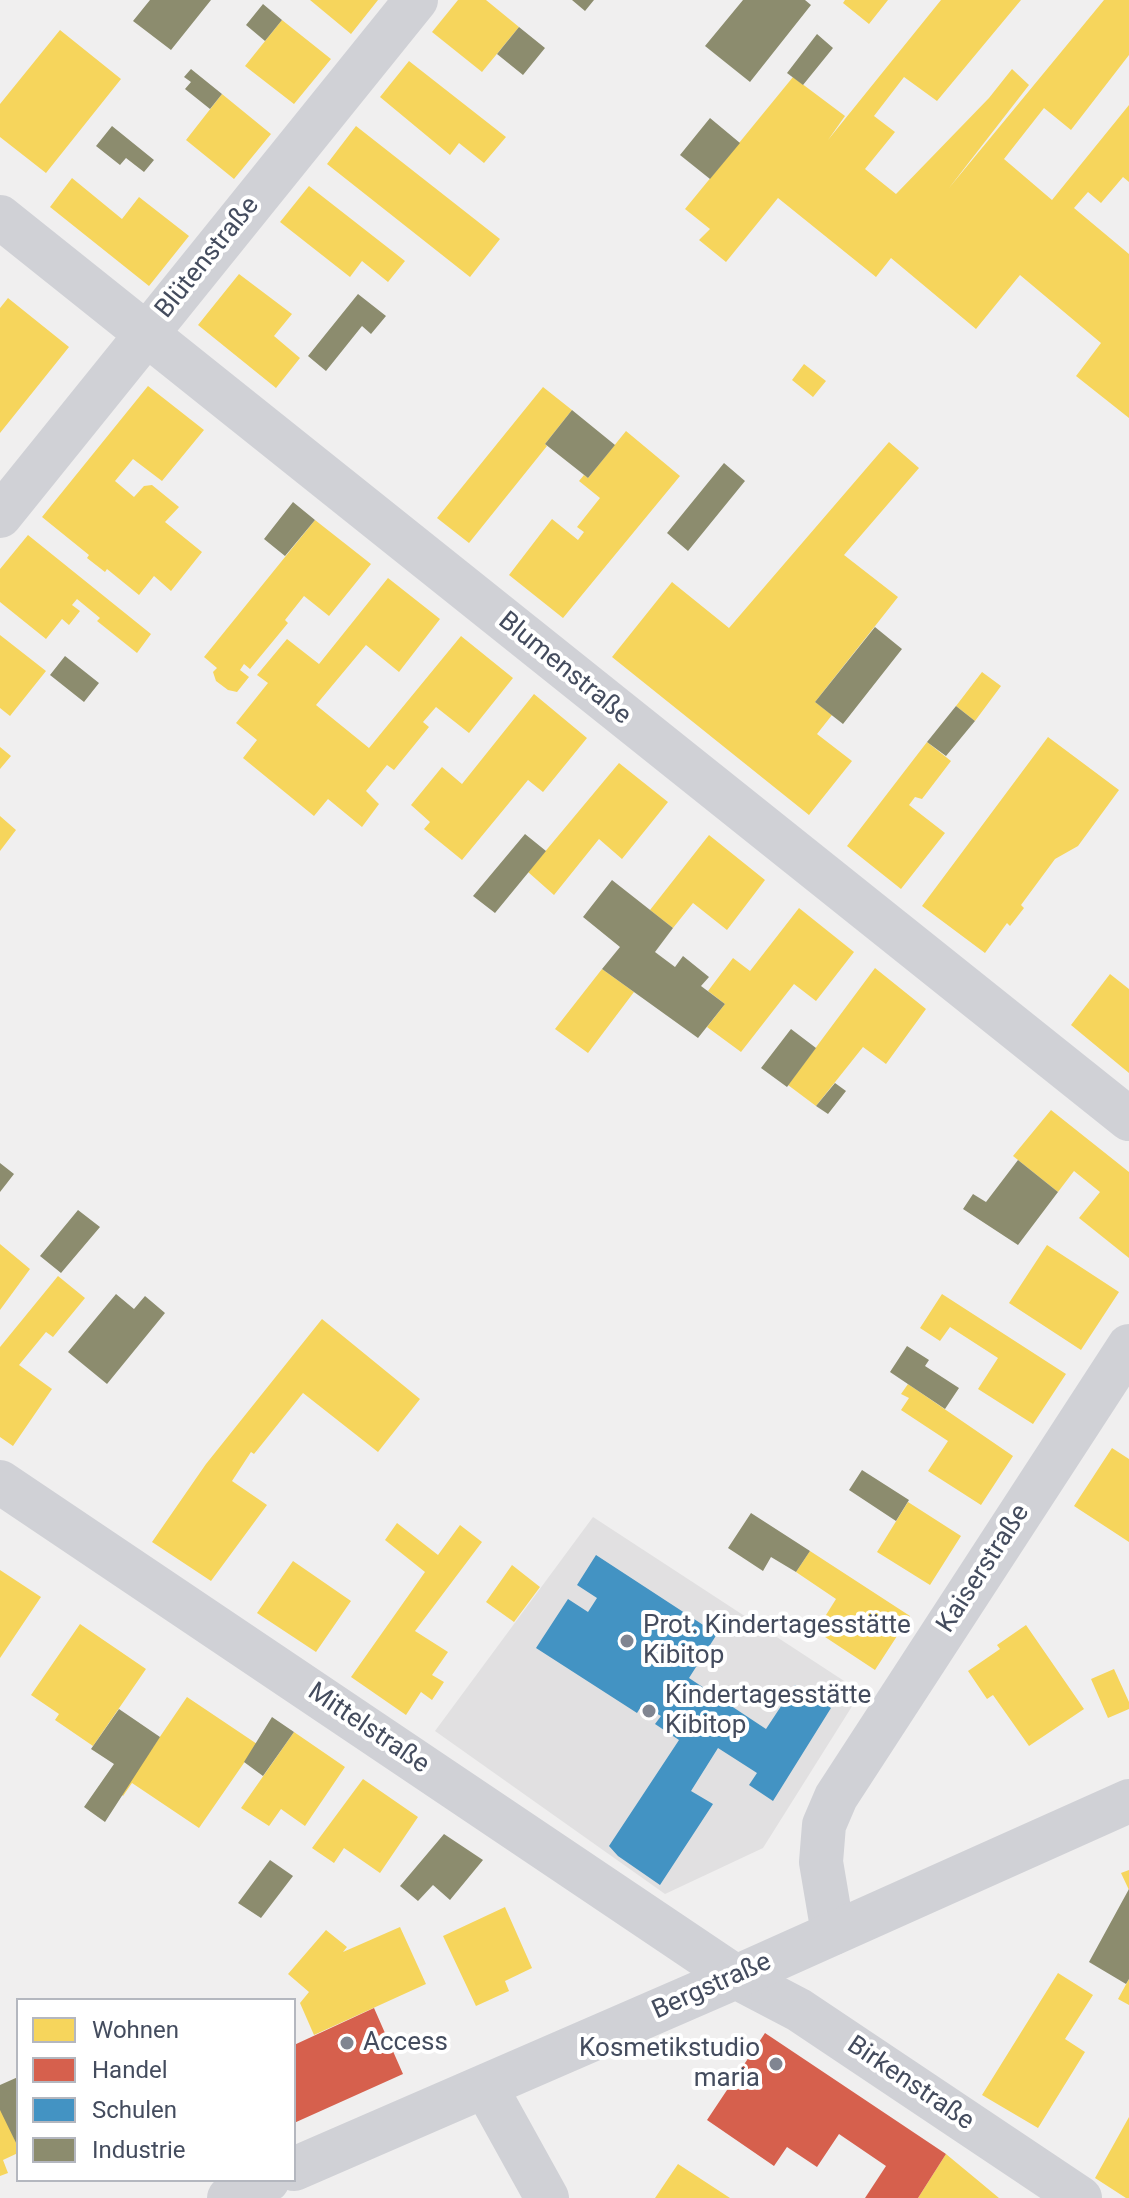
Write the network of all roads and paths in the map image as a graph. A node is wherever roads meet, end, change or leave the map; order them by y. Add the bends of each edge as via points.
1 (416, 0) edge
2 (0, 217) edge
3 (145, 335) junction
4 (0, 516) edge
5 (1129, 1119) edge
6 (1129, 1346) edge
7 (0, 1482) edge
8 (1129, 1801) edge
9 (833, 1933) junction
10 (736, 1977) junction
11 (485, 2086) junction
12 (296, 2168) edge
13 (264, 2182) edge
14 (229, 2198) edge
15 (547, 2198) edge
16 (1080, 2198) edge

1 - 3 street, Blütenstraße
2 - 3 street, Blumenstraße
3 - 4 street, Blütenstraße
3 - 5 street, Blumenstraße
6 - 9 street, Kaiserstraße via 836,1797 824,1825 821,1862
7 - 10 street, Mittelstraße
8 - 9 street, Bergstraße
9 - 10 street, Bergstraße
10 - 11 street, Bergstraße
10 - 16 street, Birkenstraße via 799,2010
11 - 12 street, Bergstraße
11 - 15 street
13 - 14 street

